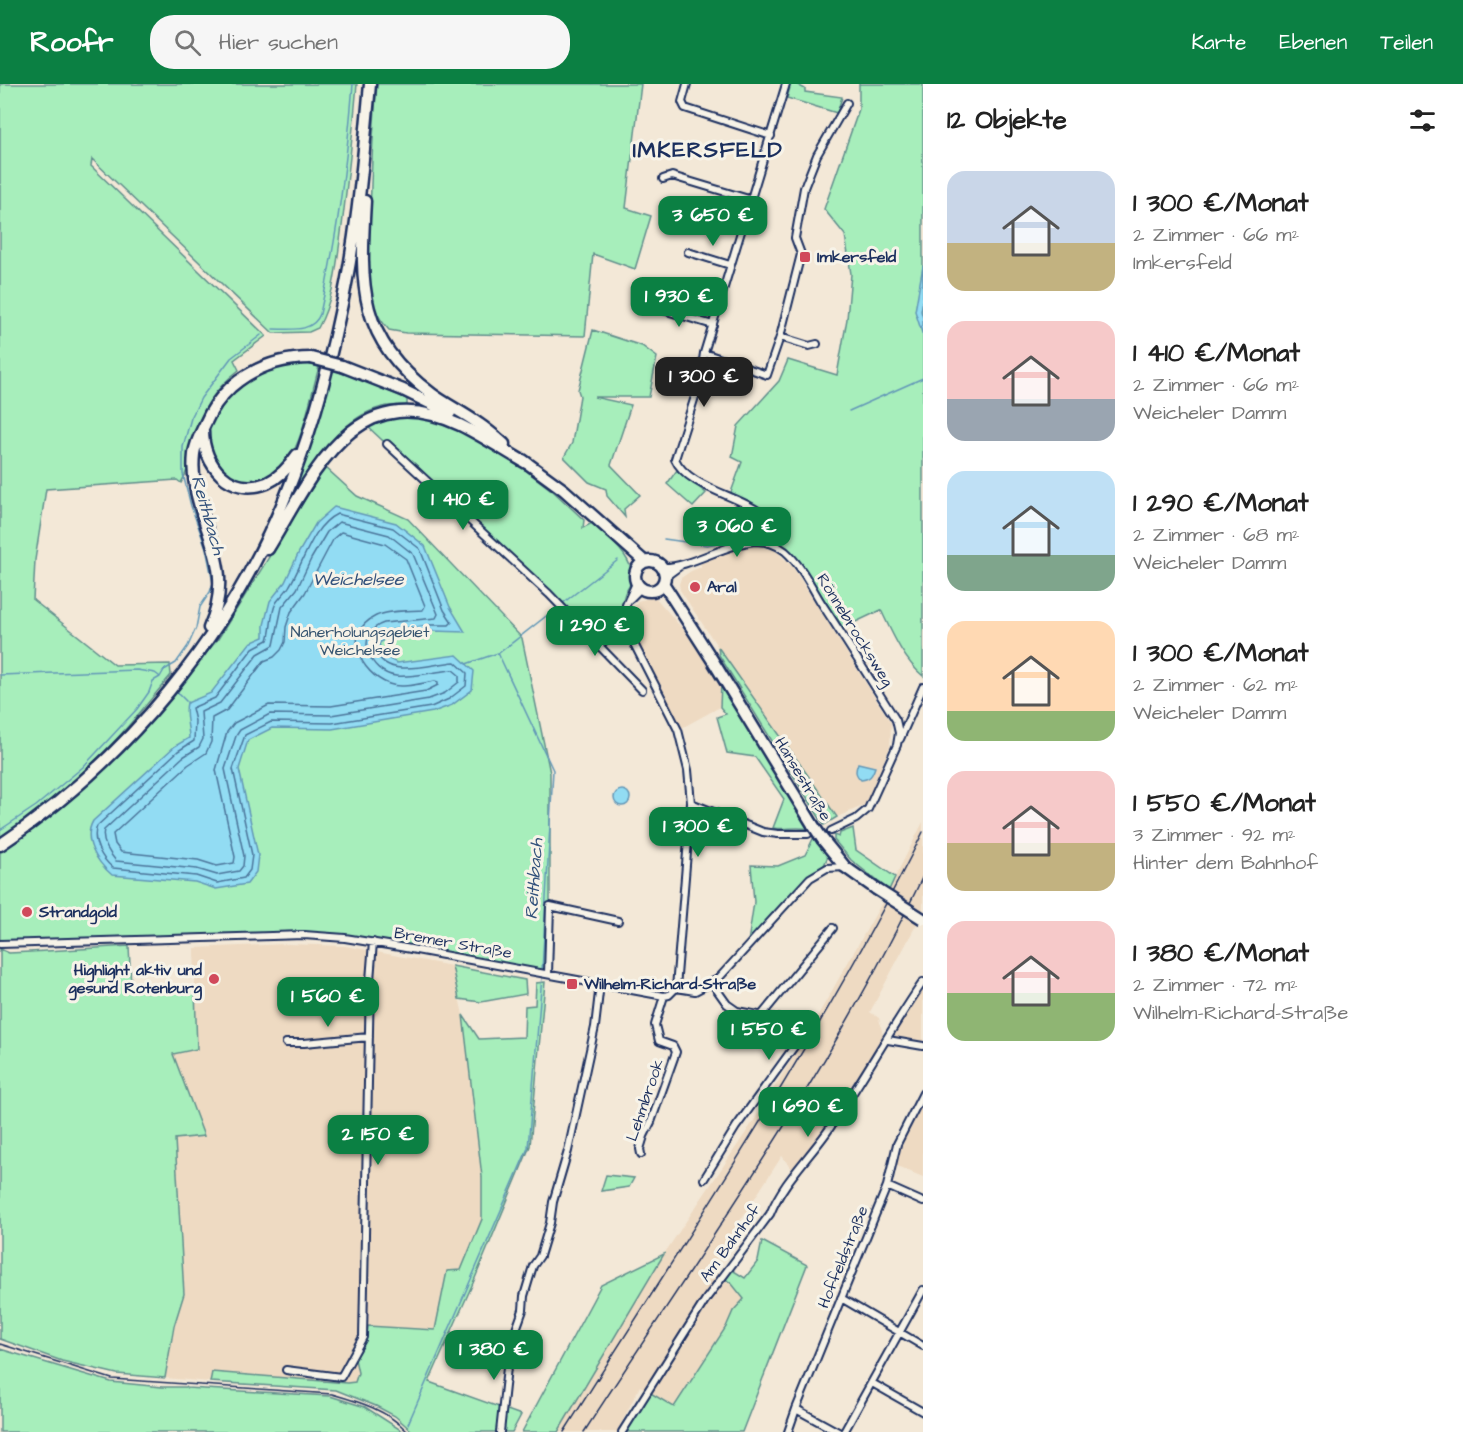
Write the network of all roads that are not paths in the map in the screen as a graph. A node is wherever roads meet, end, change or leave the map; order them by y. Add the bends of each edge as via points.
1 (370, 84) edge
2 (687, 84) edge
3 (786, 84) edge
4 (847, 103) dead end
5 (771, 136) junction
6 (363, 159) junction
7 (663, 179) dead end
8 (752, 200) junction
9 (688, 252) dead end
10 (730, 265) junction
11 (653, 307) dead end
12 (713, 325) junction
13 (780, 337) junction
14 (817, 344) dead end
15 (704, 353) junction
16 (204, 427) junction
17 (308, 436) junction
18 (387, 444) dead end
19 (528, 464) junction
20 (768, 543) junction
21 (641, 565) junction
22 (654, 581) junction
23 (238, 591) junction
24 (626, 628) junction
25 (600, 644) junction
26 (193, 659) junction
27 (923, 687) edge
28 (642, 690) dead end
29 (897, 745) junction
30 (691, 803) junction
31 (811, 829) junction
32 (831, 831) dead end
33 (0, 845) edge
34 (845, 867) junction
35 (923, 919) edge
36 (618, 921) dead end
37 (833, 928) dead end
38 (373, 942) junction
39 (0, 944) edge
40 (547, 974) junction
41 (923, 982) edge
42 (712, 983) junction
43 (600, 984) junction
44 (676, 988) junction
45 (664, 996) junction
46 (761, 1016) junction
47 (369, 1037) junction
48 (888, 1040) junction
49 (286, 1042) dead end
50 (923, 1046) edge
51 (923, 1093) edge
52 (641, 1154) dead end
53 (704, 1179) dead end
54 (887, 1186) junction
55 (923, 1202) edge
56 (923, 1290) edge
57 (841, 1298) junction
58 (900, 1333) junction
59 (923, 1346) edge
60 (285, 1370) dead end
61 (872, 1383) junction
62 (796, 1409) junction
63 (923, 1412) edge
64 (500, 1432) edge
65 (622, 1432) edge
66 (788, 1432) edge
67 (837, 1432) edge
68 (844, 1432) edge

1 - 6 main road
2 - 5 street via 682,102 685,108
3 - 5 street
4 - 13 street via 817,155 804,188 795,238 801,254
5 - 8 street
6 - 17 main road via 340,313
6 - 19 main road via 364,292 379,337 416,381 479,423
7 - 8 street via 672,176
8 - 10 street
9 - 10 street
10 - 12 street
11 - 12 street
12 - 15 street
13 - 14 street via 809,346
13 - 15 street via 767,375
15 - 20 street via 700,381 675,459 700,483 762,515 771,528
16 - 17 main road via 203,442 212,466 225,478 251,486 277,477
16 - 19 main road, bridge via 219,400 242,378 283,360 311,358 395,386 483,432
16 - 26 main road via 194,454 194,478 220,577 212,621
17 - 23 main road via 286,496
18 - 25 street
19 - 21 main road via 564,490
19 - 23 main road via 459,425 426,413 400,412 376,417 344,436 326,456
20 - 22 street via 745,543 685,562
20 - 29 street, Rönnebrocksweg via 793,560 843,636 896,720
21 - 22 main road via 636,575
21 - 22 main road via 653,561
22 - 24 street via 626,605
22 - 31 main road, Hansestraße via 728,684
23 - 26 main road
24 - 25 street
24 - 30 street via 678,730
25 - 28 street
26 - 33 main road via 93,772
27 - 29 street
29 - 32 street via 868,808 849,824
30 - 31 street via 763,832
30 - 44 street
31 - 34 main road, Hansestraße, bridge
34 - 35 main road, Hansestraße, bridge
34 - 42 street via 827,868 810,878
36 - 40 street via 550,906
37 - 46 street
38 - 39 street, Bremer Straße via 304,935
38 - 40 street, Bremer Straße
38 - 47 street
40 - 43 street, Bremer Straße
41 - 48 street, Am Bahnhof
42 - 44 street via 695,992
42 - 46 street via 732,1008
43 - 45 street, Bremer Straße
43 - 64 street via 595,1027 568,1151 540,1256 533,1266 509,1349
44 - 45 street
45 - 52 street, Lehmbrook via 655,1025 659,1041 673,1046 676,1052 644,1136
46 - 53 street via 797,1022 803,1033
47 - 49 street
47 - 60 street via 363,1337 341,1377
48 - 50 street
48 - 65 street, Am Bahnhof via 825,1135 794,1172 770,1215 706,1299
51 - 54 street, Hoffeldstraße via 897,1144
54 - 55 street
54 - 57 street, Hoffeldstraße
56 - 58 street
57 - 58 street
57 - 62 street, Hoffeldstraße
58 - 59 street
58 - 61 street
61 - 63 street
61 - 68 street
62 - 66 street, Hoffeldstraße
62 - 67 street

